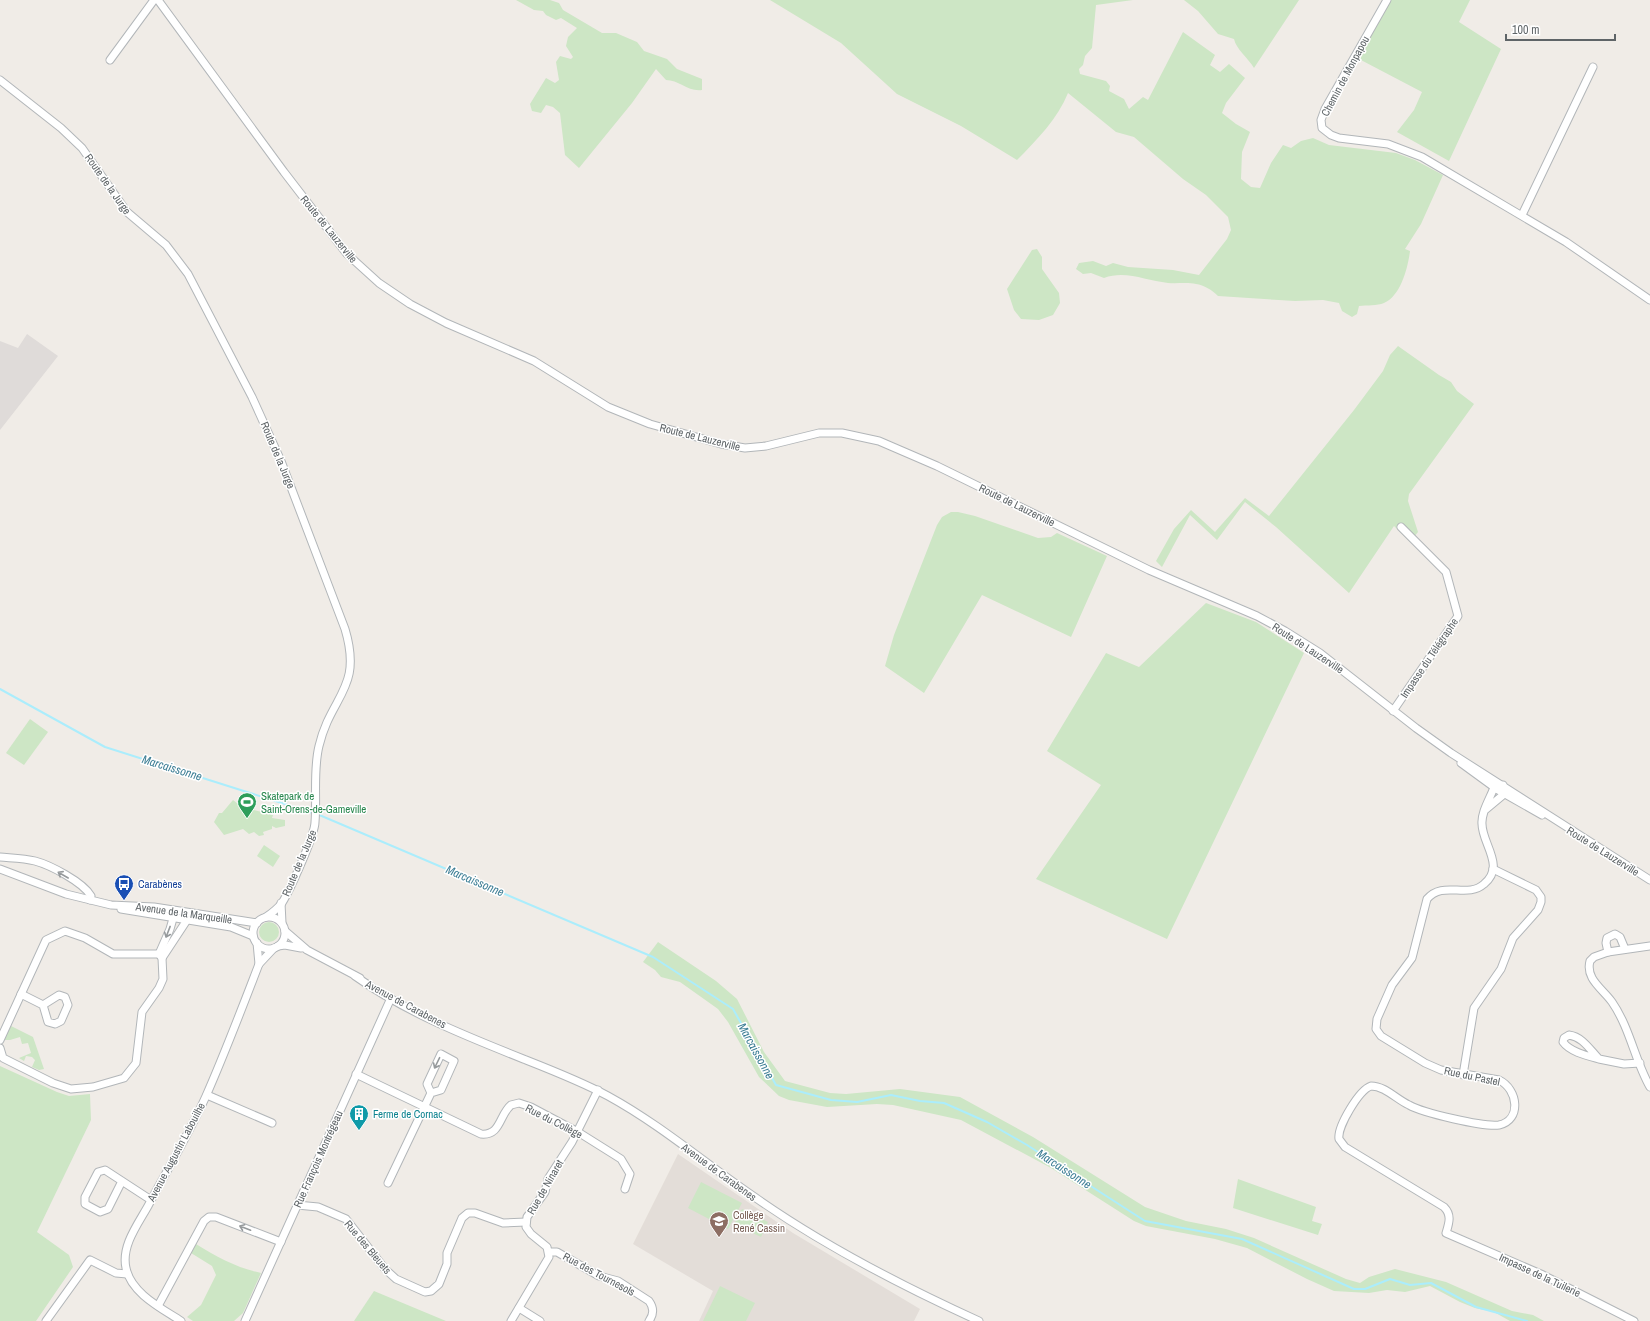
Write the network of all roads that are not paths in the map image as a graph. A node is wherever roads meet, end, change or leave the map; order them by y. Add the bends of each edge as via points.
1 (154, 0) edge
2 (158, 0) edge
3 (1387, 0) edge
4 (110, 60) dead end
5 (1593, 67) dead end
6 (0, 80) edge
7 (1522, 215) junction
8 (1650, 300) edge
9 (1401, 527) dead end
10 (1393, 711) junction
11 (1451, 752) junction
12 (1503, 785) junction
13 (1495, 788) junction
14 (1504, 793) junction
15 (1485, 810) junction
16 (1557, 821) junction
17 (0, 857) edge
18 (0, 869) edge
19 (1493, 869) junction
20 (1650, 880) edge
21 (90, 900) junction
22 (282, 903) junction
23 (111, 905) junction
24 (179, 912) junction
25 (266, 917) junction
26 (172, 918) junction
27 (187, 920) junction
28 (257, 923) junction
29 (282, 923) junction
30 (285, 931) junction
31 (253, 936) junction
32 (257, 943) junction
33 (1650, 946) edge
34 (276, 947) junction
35 (1625, 949) junction
36 (307, 950) junction
37 (1608, 952) junction
38 (160, 956) junction
39 (259, 964) junction
40 (356, 976) junction
41 (21, 994) junction
42 (391, 998) junction
43 (43, 1004) dead end
44 (456, 1030) junction
45 (0, 1040) edge
46 (0, 1048) edge
47 (1599, 1059) junction
48 (1640, 1064) junction
49 (356, 1074) junction
50 (1463, 1075) junction
51 (1650, 1087) edge
52 (598, 1090) junction
53 (431, 1093) junction
54 (207, 1095) junction
55 (424, 1107) junction
56 (272, 1123) dead end
57 (578, 1132) junction
58 (122, 1181) junction
59 (388, 1183) dead end
60 (625, 1189) dead end
61 (151, 1200) junction
62 (297, 1205) junction
63 (526, 1222) junction
64 (1446, 1232) joint
65 (281, 1242) junction
66 (549, 1252) junction
67 (128, 1274) junction
68 (158, 1306) junction
69 (519, 1308) junction
70 (46, 1321) edge
71 (181, 1321) edge
72 (245, 1321) edge
73 (511, 1321) edge
74 (540, 1321) edge
75 (649, 1321) edge
76 (979, 1321) edge
77 (1634, 1321) edge

1 - 4 street
2 - 10 street, Route de Lauzerville via 347,254 379,283 410,304 446,323 534,361 608,407 650,424 721,444 745,448 766,446 819,433 842,433 859,436 912,454 1172,581 1271,623 1320,653
3 - 7 street, Chemin de Monpapou via 1326,109 1321,120 1322,128 1339,138 1408,150 1449,171
5 - 7 street
6 - 22 street, Route de la Jurge via 72,138 90,158 127,212 166,245 181,262 252,397 282,461 345,629 351,654 349,680 327,723 319,747 316,822
7 - 8 street, Chemin de Monpapou
9 - 10 street, Impasse du Télégraphe via 1446,572 1458,616
10 - 11 street, Route de Lauzerville
11 - 12 street, Route de Lauzerville
11 - 13 street, Route de Lauzerville via 1460,762
12 - 13 street
12 - 14 street
12 - 16 street, Route de Lauzerville
13 - 14 street, Route de Lauzerville
13 - 15 street
14 - 15 street
14 - 16 street, Route de Lauzerville
15 - 19 street via 1482,827 1491,852
16 - 20 street, Route de Lauzerville
21 -> 17 street via 91,896 75,882 44,864
18 - 21 street, Avenue de la Marqueille via 66,894
19 - 50 street via 1536,890 1541,902 1538,910 1513,938 1501,969 1474,1008
19 - 50 street, Rue du Pastel via 1487,882 1479,888 1442,889 1427,899 1412,958 1392,985 1376,1024 1381,1036 1425,1063
21 - 23 street, Avenue de la Marqueille
22 - 25 street, Route de la Jurge
22 - 29 street, Route de la Jurge
23 - 24 street, Avenue de la Marqueille via 154,907
23 - 26 street, Avenue de la Marqueille via 118,909
24 - 26 street
24 - 28 street, Avenue de la Marqueille
25 - 28 street
25 - 29 street via 272,917
26 - 27 street, Avenue de la Marqueille
26 -> 38 street
27 - 31 street, Avenue de la Marqueille via 231,927
27 - 38 street
28 - 31 street
29 - 30 street
30 - 34 street via 283,940
30 - 36 street, Avenue de Carabenes
31 - 32 street
32 - 34 street via 262,947
32 - 39 street, Avenue Augustin Labouilhe
33 - 35 street
34 - 36 street, Avenue de Carabenes via 291,945
34 - 39 street, Avenue Augustin Labouilhe
35 - 37 street
35 - 37 street via 1620,937 1615,934 1607,938
36 - 40 street, Avenue de Carabenes
37 - 48 street via 1594,957 1590,961 1589,971 1617,1010
38 - 41 street via 113,954 85,938 65,931 46,940
38 - 46 street via 163,979 142,1012 136,1063 124,1078 94,1088 72,1089 53,1083 3,1058
39 - 54 street, Avenue Augustin Labouilhe
40 - 42 street, Avenue de Carabenes
40 - 44 street, Avenue de Carabenes
41 - 43 street
41 - 45 street
42 - 44 street, Avenue de Carabenes
42 - 49 street, Rue François Montrégeau
44 - 52 street, Avenue de Carabenes
47 - 47 street via 1590,1047 1574,1036 1568,1035 1564,1038 1565,1046
47 - 48 street
48 - 51 street
49 - 55 street, Rue du Collège
49 - 62 street, Rue François Montrégeau
50 - 64 street, Rue du Pastel via 1499,1080 1509,1087 1514,1095 1515,1104 1504,1123 1493,1125 1441,1116 1408,1105 1378,1086 1371,1086 1360,1094 1339,1130 1340,1139 1345,1147 1448,1211
52 - 57 street, Rue de Ninaret
52 - 76 street, Avenue de Carabenes via 650,1122 755,1198 809,1233 870,1268
53 -> 53 street via 441,1090 454,1061 441,1054 427,1084
53 - 55 street
54 - 56 street
54 - 61 street, Avenue Augustin Labouilhe
55 - 57 street, Rue du Collège via 485,1134 494,1132 508,1108 519,1103
55 - 59 street
57 - 60 street, Rue du Collège via 625,1164 630,1174
57 - 63 street, Rue de Ninaret via 548,1179 545,1192
58 - 58 street via 105,1170 98,1172 85,1197 85,1204 100,1212 108,1209
58 - 61 street
61 - 67 street, Avenue Augustin Labouilhe via 127,1248 125,1261
62 - 63 street, Rue des Bleuets via 318,1207 346,1219 385,1269 396,1279 425,1292 432,1291 440,1284 447,1264 447,1253 462,1218 468,1213 502,1223
62 - 65 street, Rue François Montrégeau
63 - 66 street, Rue de Ninaret via 531,1234 544,1243
64 - 77 street, Impasse de la Tuilerie via 1543,1275
65 -> 68 street via 216,1217 209,1217 204,1221
65 - 72 street, Rue François Montrégeau
66 - 69 street via 547,1262
66 - 75 street, Rue des Tournesols via 557,1252 599,1276 618,1281 649,1301 653,1314
67 - 68 street, Avenue Augustin Labouilhe via 140,1292
67 - 70 street via 116,1273 90,1260
68 - 71 street, Avenue Augustin Labouilhe
69 - 73 street
69 - 74 street

